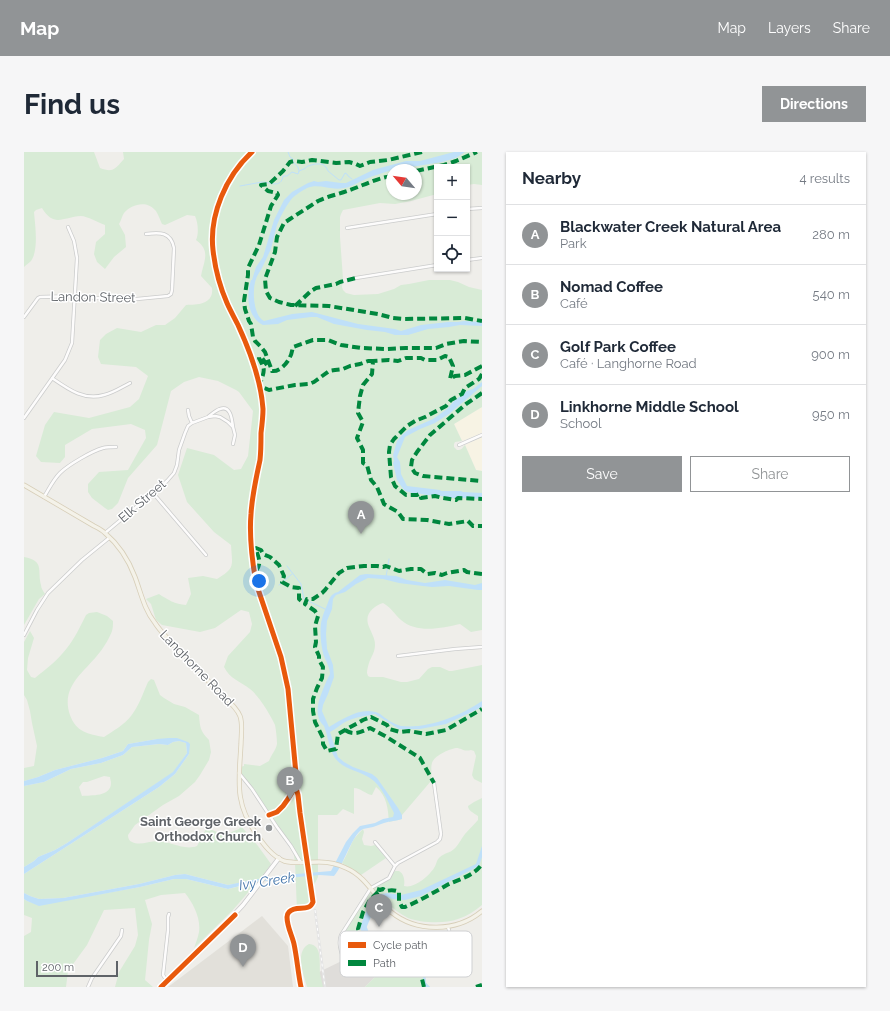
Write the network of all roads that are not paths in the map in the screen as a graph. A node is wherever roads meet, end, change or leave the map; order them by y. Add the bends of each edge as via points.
1 (482, 208) edge
2 (470, 209) edge
3 (434, 214) edge
4 (68, 227) dead end
5 (347, 228) dead end
6 (146, 234) dead end
7 (482, 258) edge
8 (470, 260) edge
9 (434, 265) edge
10 (356, 278) dead end
11 (76, 296) junction
12 (24, 317) edge
13 (52, 378) junction
14 (130, 383) dead end
15 (188, 410) dead end
16 (208, 416) junction
17 (24, 418) edge
18 (192, 423) junction
19 (233, 427) junction
20 (482, 435) edge
21 (233, 444) dead end
22 (459, 445) dead end
23 (116, 447) dead end
24 (24, 485) edge
25 (153, 493) junction
26 (44, 497) junction
27 (105, 533) junction
28 (109, 538) junction
29 (206, 556) dead end
30 (24, 635) edge
31 (482, 647) edge
32 (398, 656) dead end
33 (239, 773) junction
34 (434, 783) dead end
35 (376, 842) dead end
36 (279, 858) junction
37 (301, 863) junction
38 (395, 866) junction
39 (371, 889) junction
40 (482, 911) edge
41 (169, 914) dead end
42 (448, 927) junction
43 (122, 930) dead end
44 (344, 931) edge
45 (449, 931) edge
46 (167, 981) junction
47 (88, 987) edge
48 (161, 987) edge

1 - 2 street
3 - 5 street
4 - 11 street via 77,258
6 - 11 street, Landon Street via 162,233 168,237 174,248 172,290 168,296 137,299
7 - 8 street
9 - 10 street
11 - 12 street, Landon Street via 40,296
11 - 13 street via 72,343 65,360
13 - 14 street via 71,391 85,396 105,395
13 - 17 street
15 - 18 street
16 - 18 street
16 - 19 street via 220,417
16 - 19 street via 218,409 227,409 232,417
18 - 25 street, Elk Street via 188,426 179,450 174,473
19 - 21 street
20 - 22 street
23 - 26 street via 92,452 73,463 60,473
24 - 26 main road, Langhorne Road
25 - 27 street, Elk Street
25 - 29 street
26 - 27 main road, Langhorne Road
27 - 28 main road, Langhorne Road
28 - 30 street via 48,593
28 - 33 main road, Langhorne Road via 130,567 153,622 237,710 241,720
31 - 32 street
33 - 36 main road, Langhorne Road via 244,813 262,842
33 - 37 street
34 - 38 street via 440,839
35 - 38 street
36 - 37 main road, Langhorne Road
36 - 46 main road via 243,905
37 - 39 main road, Langhorne Road via 320,862 345,867 356,873
38 - 39 street via 390,878
39 - 42 main road, Langhorne Road via 399,917 418,925
39 - 44 street
40 - 42 main road, Langhorne Road via 473,918
41 - 46 street via 163,975
42 - 45 street
43 - 47 street via 121,936
46 - 48 main road

